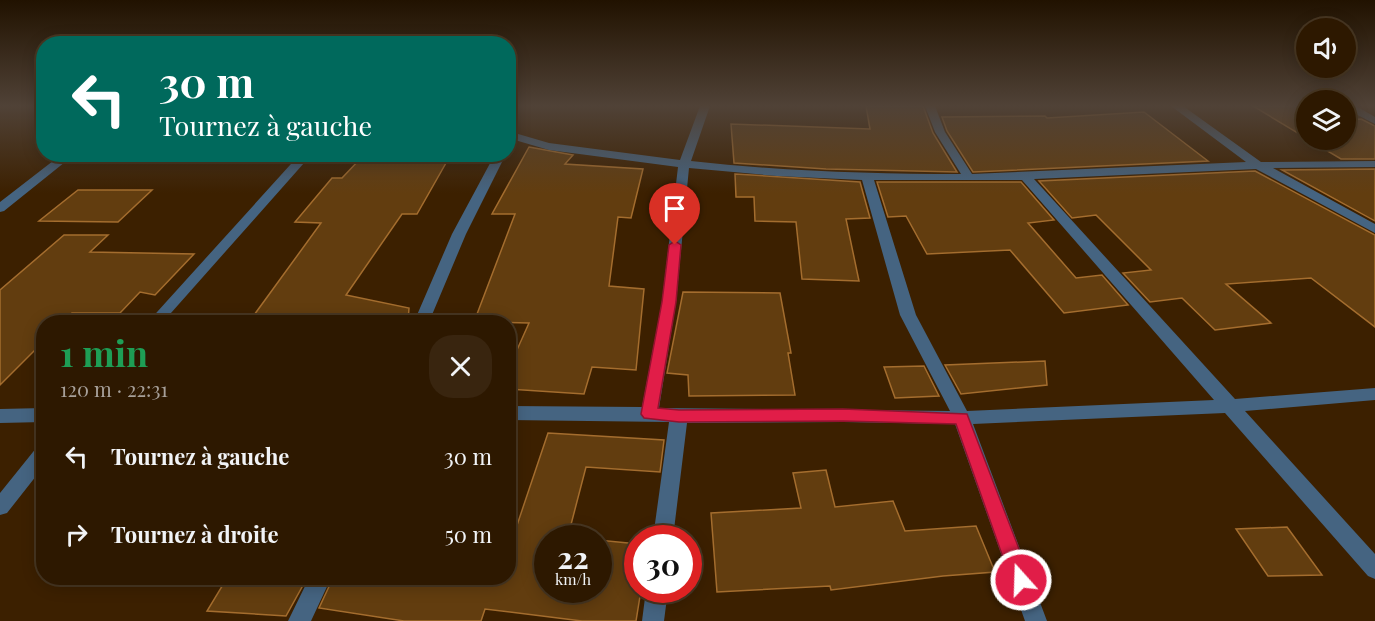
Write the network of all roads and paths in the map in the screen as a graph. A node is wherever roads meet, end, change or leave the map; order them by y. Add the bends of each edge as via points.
1 (695, 135) edge
2 (942, 135) edge
3 (1216, 135) edge
4 (516, 138) edge
5 (60, 162) edge
6 (300, 162) edge
7 (497, 162) edge
8 (1256, 164) junction
9 (1375, 164) edge
10 (684, 165) junction
11 (968, 176) junction
12 (1025, 176) junction
13 (867, 177) junction
14 (0, 208) edge
15 (1375, 229) edge
16 (161, 315) edge
17 (424, 315) edge
18 (1375, 394) edge
19 (1232, 406) junction
20 (516, 413) edge
21 (649, 414) junction
22 (36, 415) edge
23 (0, 416) edge
24 (679, 416) junction
25 (962, 418) junction
26 (36, 462) edge
27 (0, 507) edge
28 (665, 525) edge
29 (1375, 569) edge
30 (317, 585) edge
31 (655, 603) edge
32 (298, 621) edge
33 (653, 621) edge
34 (1036, 621) edge

1 - 10 street
2 - 11 street
3 - 8 street
4 - 10 street
5 - 14 street
6 - 16 street
7 - 17 street via 459,234
8 - 9 street
8 - 12 street
8 - 15 street
10 - 13 street
10 - 21 street via 669,302
11 - 12 street
11 - 13 street
12 - 19 street
13 - 25 street via 908,315
18 - 19 street
19 - 25 street
19 - 29 street
20 - 21 street
21 - 24 street
22 - 23 street
24 - 25 street
24 - 28 street
25 - 34 street
26 - 27 street
30 - 32 street
31 - 33 street

